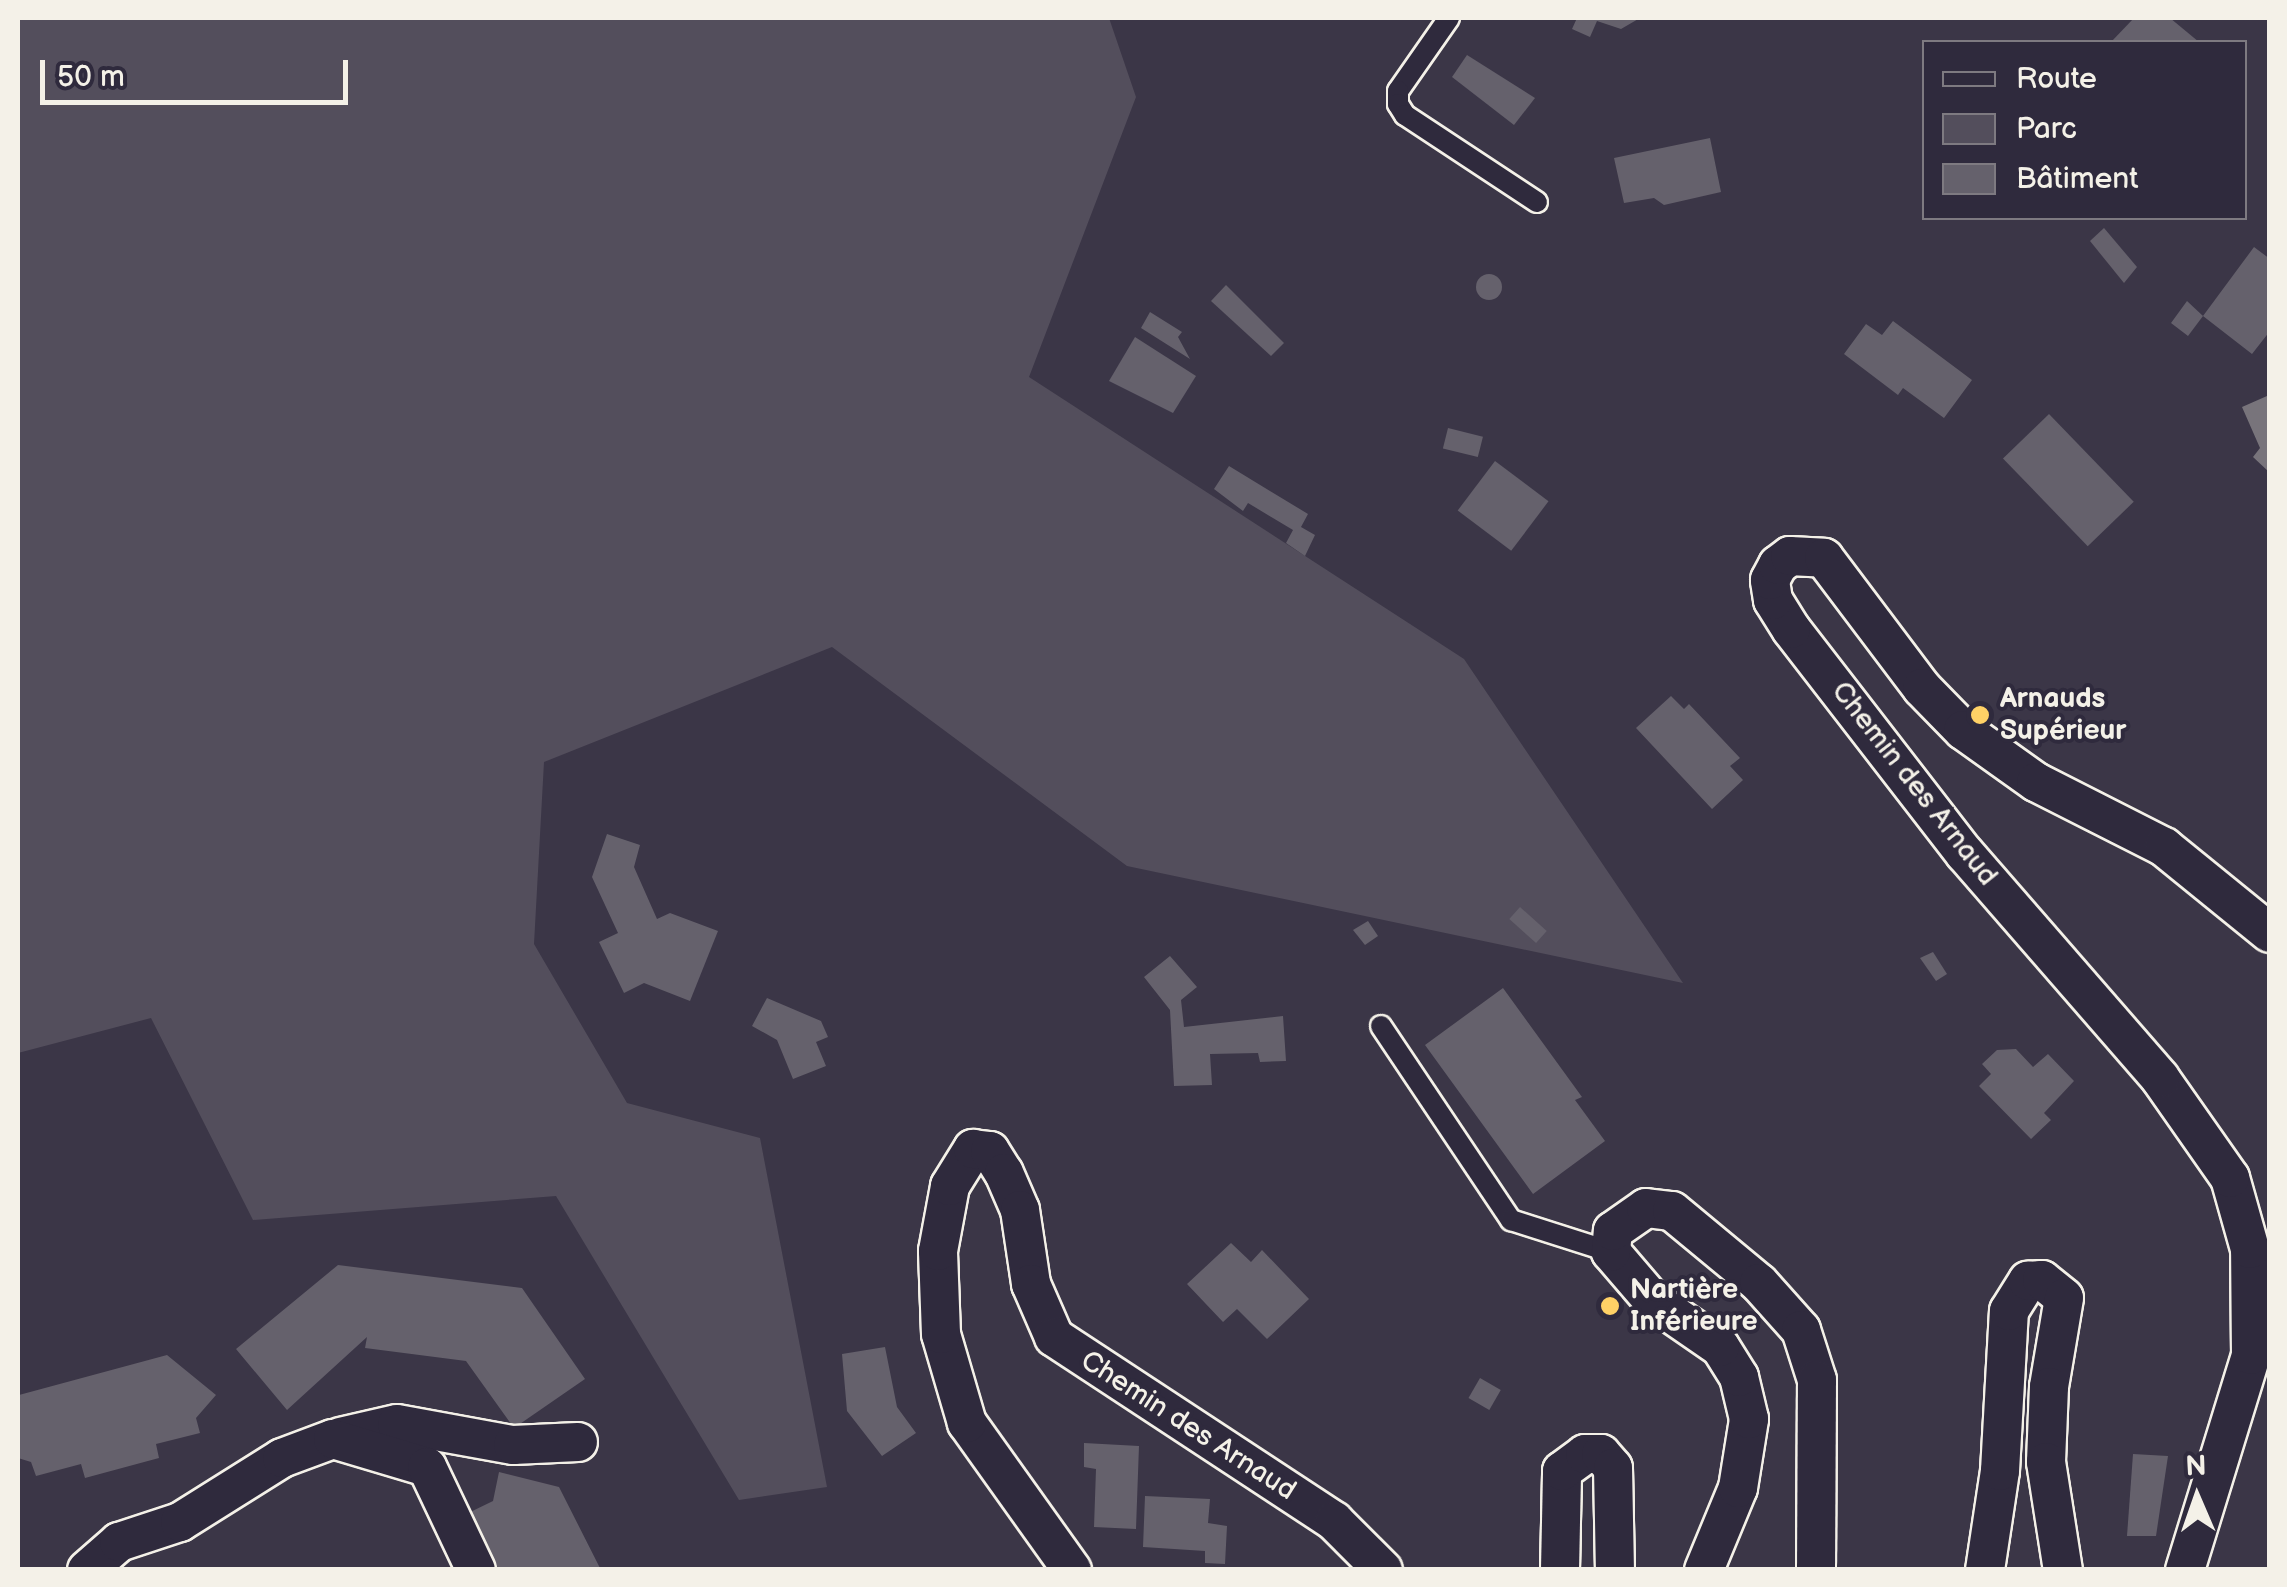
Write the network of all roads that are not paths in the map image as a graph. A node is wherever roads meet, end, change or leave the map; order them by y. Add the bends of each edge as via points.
1 (1450, 18) edge
2 (1537, 202) dead end
3 (2270, 933) edge
4 (1381, 1026) dead end
5 (1611, 1252) junction
6 (333, 1439) junction
7 (578, 1442) dead end
8 (86, 1570) edge
9 (476, 1570) edge
10 (1072, 1570) edge
11 (1383, 1570) edge
12 (1560, 1570) edge
13 (1615, 1570) edge
14 (1704, 1570) edge
15 (1816, 1570) edge
16 (1985, 1570) edge
17 (2063, 1570) edge
18 (2185, 1570) edge

1 - 2 lane via 1398,91 1398,104 1405,116
3 - 18 street, Chemin des Arnaud via 2164,848 2036,782 1963,730 1922,688 1824,558 1790,556 1778,565 1770,580 1772,600 1791,629 1965,854 2160,1078 2230,1178 2250,1249 2251,1355
4 - 5 lane via 1511,1220
5 - 14 street via 1653,1301 1720,1348 1740,1378 1749,1418 1738,1488
5 - 15 street via 1613,1230 1627,1216 1646,1208 1672,1211 1760,1283 1801,1330 1817,1380
6 - 7 street via 398,1424 513,1446
6 - 8 street via 282,1458 180,1522 118,1542
6 - 9 street via 427,1467
10 - 11 street, Chemin des Arnaud via 968,1424 941,1334 938,1251 950,1186 973,1149 990,1152 1004,1173 1020,1210 1031,1284 1054,1336 1334,1521
12 - 13 street via 1562,1472 1585,1454 1601,1454 1613,1468
16 - 17 street via 2000,1471 2009,1311 2028,1282 2042,1280 2064,1298 2048,1387 2046,1462

